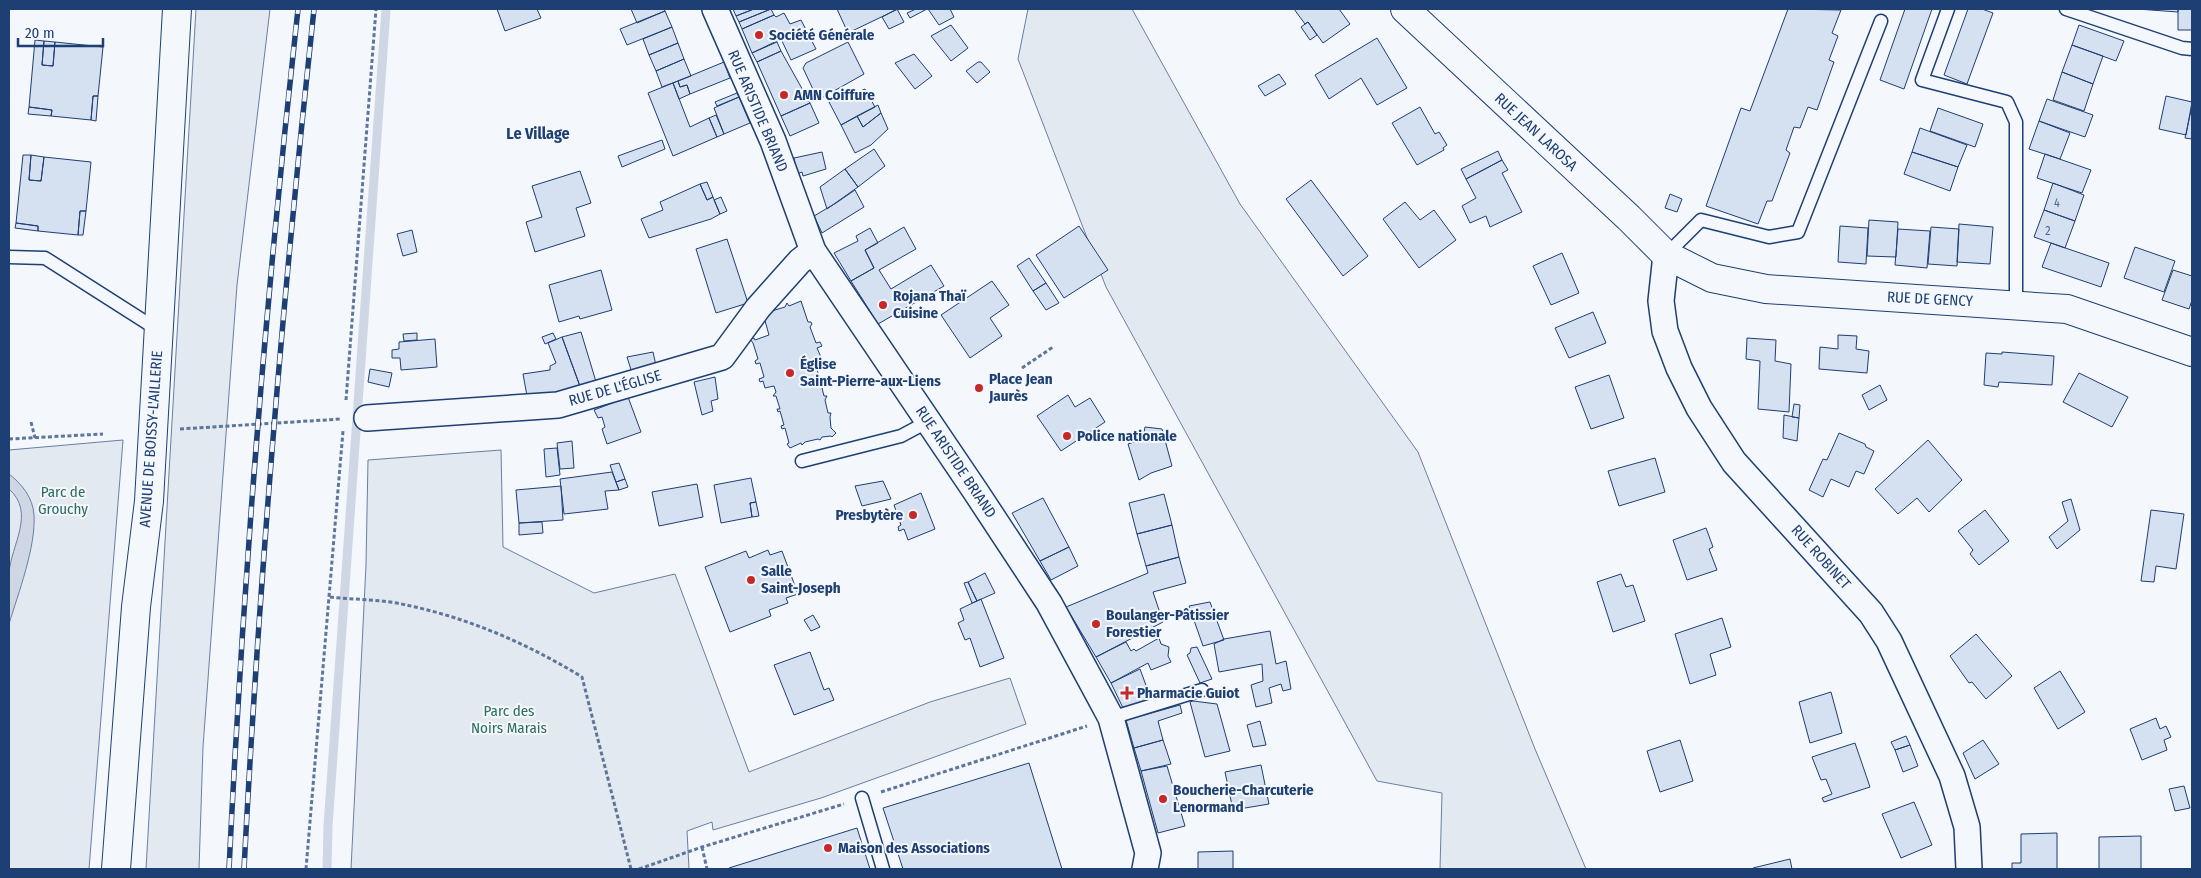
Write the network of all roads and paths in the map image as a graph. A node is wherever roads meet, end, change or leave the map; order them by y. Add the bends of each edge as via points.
1 (177, 9) edge
2 (376, 9) edge
3 (715, 9) edge
4 (1405, 9) edge
5 (1948, 9) edge
6 (2066, 9) edge
7 (1881, 22) dead end
8 (2192, 49) edge
9 (813, 251) junction
10 (1666, 255) junction
11 (9, 256) edge
12 (2016, 304) junction
13 (158, 330) junction
14 (1053, 347) dead end
15 (2192, 352) edge
16 (1022, 368) dead end
17 (352, 415) junction
18 (929, 421) junction
19 (31, 422) dead end
20 (344, 429) dead end
21 (173, 430) dead end
22 (103, 434) dead end
23 (35, 438) junction
24 (9, 439) edge
25 (802, 460) dead end
26 (330, 597) junction
27 (1202, 690) dead end
28 (1111, 718) junction
29 (862, 798) junction
30 (702, 847) junction
31 (654, 864) junction
32 (116, 869) edge
33 (306, 869) edge
34 (631, 869) edge
35 (639, 869) edge
36 (655, 869) edge
37 (707, 869) edge
38 (883, 869) edge
39 (1145, 869) edge
40 (1969, 869) edge

1 - 13 street, AVENUE DE BOISSY-L'AILLERIE
2 - 17 path
3 - 9 street, RUE ARISTIDE BRIAND via 772,140
4 - 10 street, RUE JEAN LAROSA
5 - 12 lane via 1922,80 2007,102 2016,122
6 - 8 lane
7 - 10 lane via 1798,232 1770,237 1701,220
9 - 17 street, RUE DE L'ÉGLISE via 758,308 722,357 558,405
9 - 18 street, RUE ARISTIDE BRIAND
10 - 12 street, RUE DE GENCY via 1712,278 1766,289
10 - 40 street, RUE ROBINET via 1661,301 1665,331 1679,368 1699,408 1734,462 1872,613 1889,641 1952,776 1967,827
11 - 13 lane via 45,258
12 - 15 street, RUE DE GENCY via 2067,309
13 - 32 street, AVENUE DE BOISSY-L'AILLERIE via 149,500 135,617
14 - 16 path
17 - 21 path
18 - 25 lane via 901,436
18 - 28 street, RUE ARISTIDE BRIAND via 1049,603
19 - 23 path
20 - 26 path
22 - 23 path
23 - 24 path
26 - 33 path
26 - 34 path via 405,604 471,623 542,653 582,677
27 - 28 lane
28 - 29 path
28 - 39 street, RUE ARISTIDE BRIAND via 1148,853
29 - 30 path
29 - 38 lane
30 - 31 path
30 - 37 path
31 - 35 path
31 - 36 path

